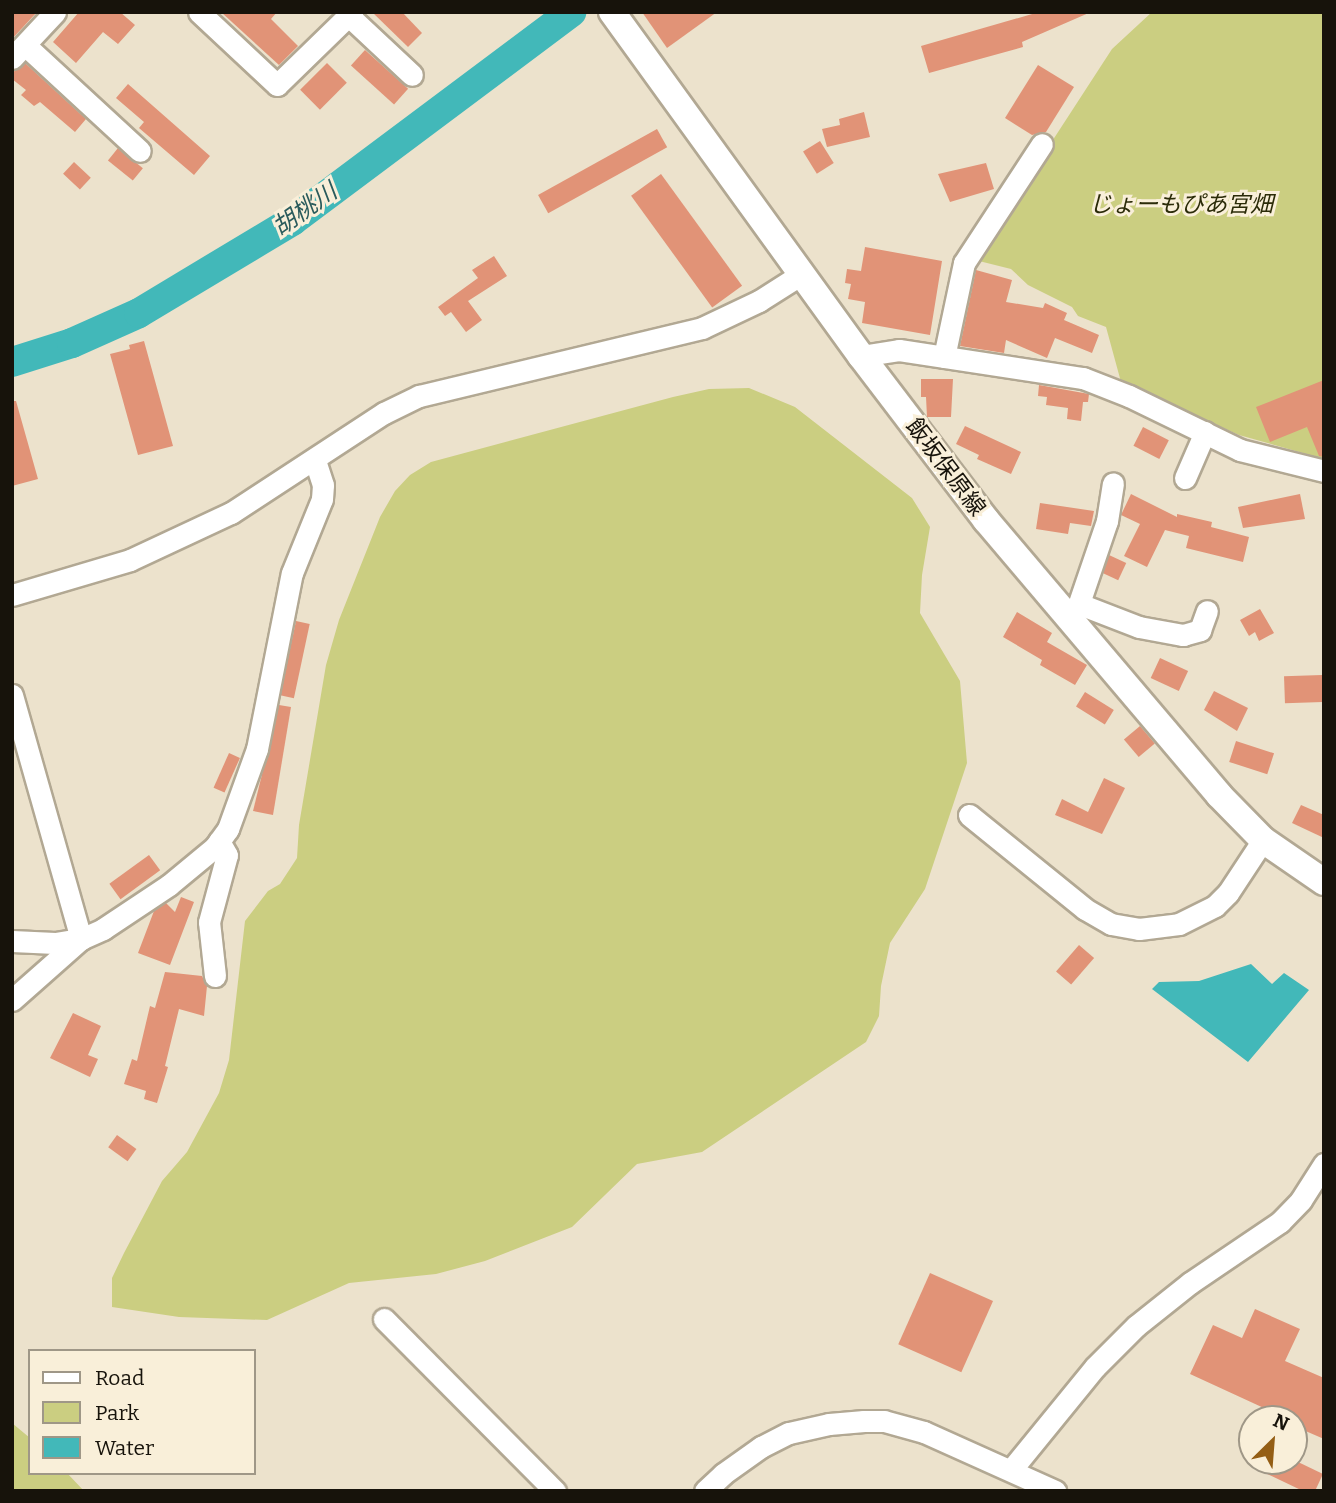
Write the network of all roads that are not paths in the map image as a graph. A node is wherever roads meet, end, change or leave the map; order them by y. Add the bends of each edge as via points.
1 (55, 12) edge
2 (199, 12) edge
3 (612, 12) edge
4 (351, 14) edge
5 (18, 51) edge
6 (412, 75) dead end
7 (1042, 144) dead end
8 (140, 151) dead end
9 (803, 273) junction
10 (861, 356) junction
11 (944, 357) junction
12 (1205, 432) junction
13 (314, 461) junction
14 (1324, 471) edge
15 (1185, 478) dead end
16 (1113, 483) dead end
17 (12, 595) edge
18 (1070, 609) junction
19 (1207, 611) dead end
20 (12, 695) edge
21 (969, 816) dead end
22 (1264, 840) junction
23 (219, 841) junction
24 (1324, 882) edge
25 (81, 939) junction
26 (12, 941) edge
27 (215, 976) dead end
28 (12, 1000) edge
29 (1324, 1164) edge
30 (384, 1318) dead end
31 (1011, 1470) junction
32 (555, 1491) edge
33 (705, 1491) edge
34 (1055, 1491) edge

1 - 5 street
2 - 4 street via 277,85
3 - 9 main road, 飯坂保原線
4 - 6 street
5 - 8 street
7 - 11 street via 964,263
9 - 10 main road, 飯坂保原線
9 - 13 street via 759,301 702,328 419,396
10 - 11 street via 899,350
10 - 18 main road, 飯坂保原線 via 986,520
11 - 12 street via 1083,378
12 - 14 street via 1240,450
12 - 15 street
13 - 17 street via 251,502 183,537 130,560
13 - 23 street via 323,485 322,499 292,573 257,750 234,818
16 - 18 street via 1104,531
18 - 19 street via 1095,608 1152,631 1184,635 1200,630
18 - 22 main road, 飯坂保原線 via 1219,795
20 - 25 street
21 - 22 street via 1085,909 1111,924 1139,929 1179,924 1215,906
22 - 24 main road, 飯坂保原線
23 - 25 street via 133,911
23 - 27 street via 228,855 209,922
25 - 26 street
25 - 28 street
29 - 31 street via 1280,1222 1190,1283 1129,1333 1095,1367
30 - 32 street
31 - 33 street via 924,1432 884,1421 864,1421 789,1433 761,1447
31 - 34 street

